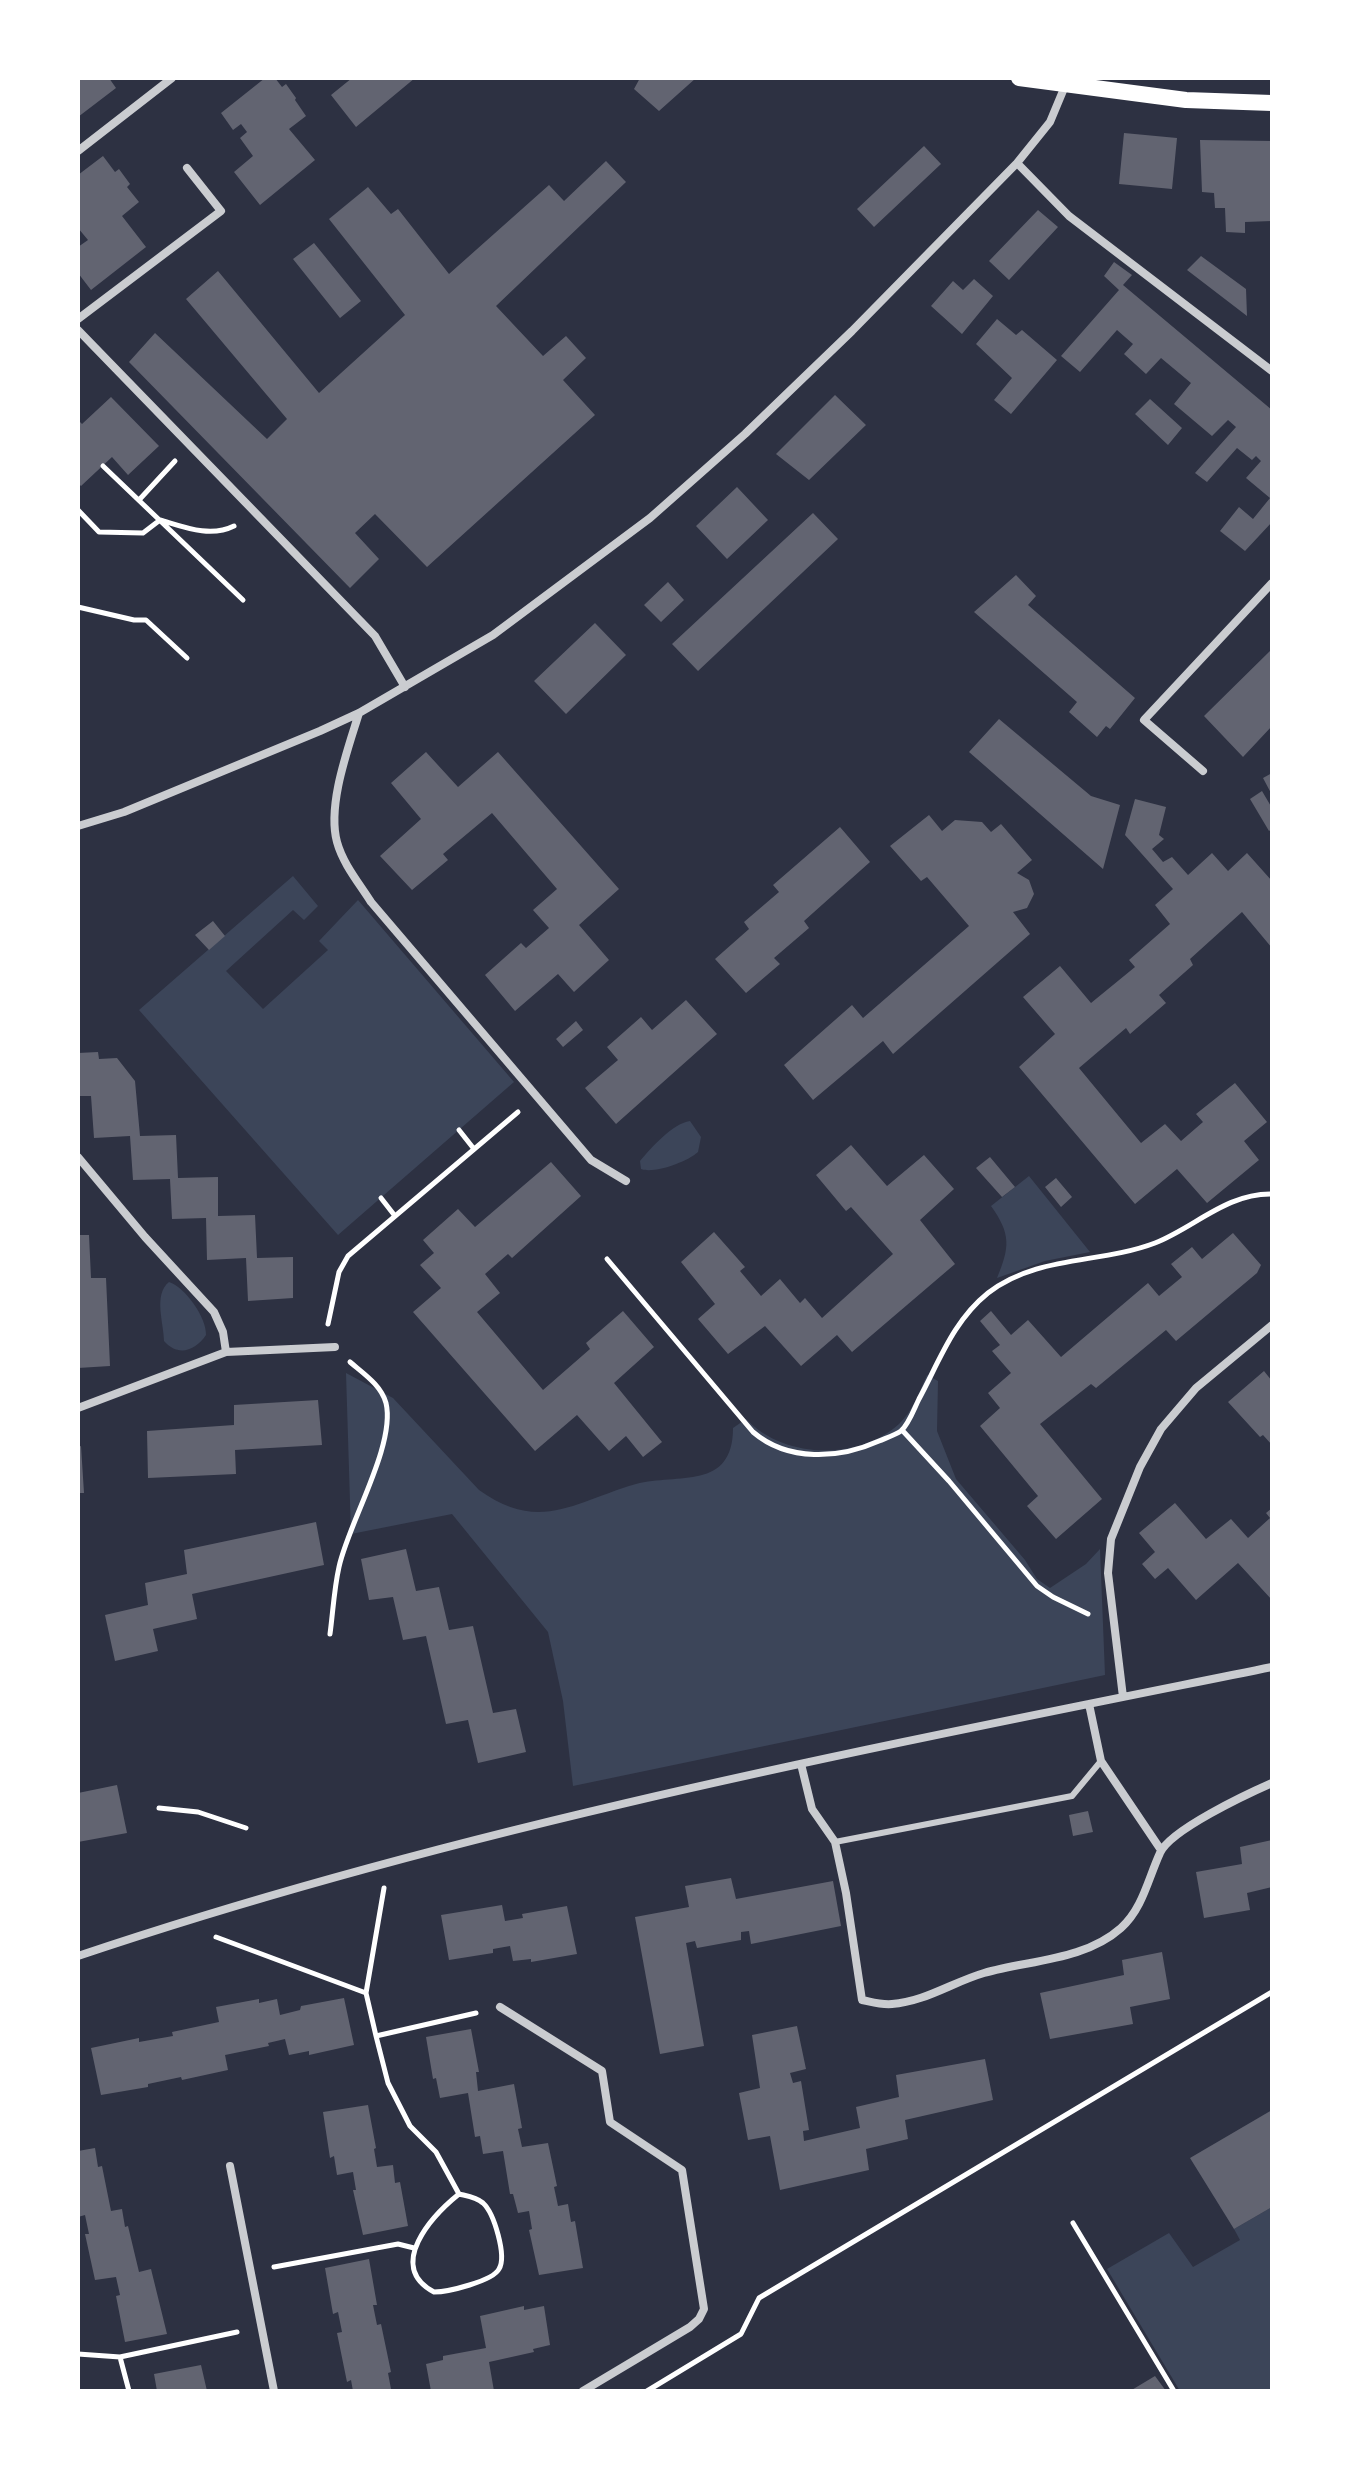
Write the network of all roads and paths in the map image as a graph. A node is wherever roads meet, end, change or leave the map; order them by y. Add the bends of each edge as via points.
1 (172, 78) edge
2 (1019, 78) edge
3 (1065, 86) junction
4 (1272, 103) edge
5 (78, 151) edge
6 (1017, 163) junction
7 (187, 168) dead end
8 (78, 319) edge
9 (78, 330) edge
10 (1272, 371) edge
11 (189, 446) junction
12 (103, 466) dead end
13 (139, 500) junction
14 (78, 510) edge
15 (256, 515) junction
16 (160, 520) junction
17 (1272, 583) edge
18 (243, 600) dead end
19 (78, 607) edge
20 (187, 658) dead end
21 (405, 687) junction
22 (359, 713) junction
23 (1203, 771) dead end
24 (78, 826) edge
25 (536, 1096) junction
26 (459, 1130) dead end
27 (474, 1149) junction
28 (78, 1157) edge
29 (626, 1181) dead end
30 (1272, 1194) edge
31 (381, 1198) dead end
32 (395, 1216) junction
33 (607, 1259) dead end
34 (1272, 1325) edge
35 (335, 1347) junction
36 (226, 1352) junction
37 (78, 1408) edge
38 (902, 1430) junction
39 (1112, 1620) junction
40 (330, 1634) dead end
41 (1272, 1667) edge
42 (1123, 1697) junction
43 (1089, 1704) junction
44 (1101, 1761) junction
45 (801, 1764) junction
46 (1272, 1783) edge
47 (159, 1808) dead end
48 (246, 1828) dead end
49 (835, 1842) junction
50 (1161, 1850) junction
51 (388, 1864) junction
52 (178, 1923) junction
53 (78, 1956) edge
54 (1272, 1992) edge
55 (366, 1993) junction
56 (500, 2007) joint
57 (376, 2036) junction
58 (230, 2166) dead end
59 (459, 2194) junction
60 (1073, 2223) dead end
61 (414, 2248) junction
62 (251, 2271) junction
63 (262, 2327) junction
64 (78, 2354) edge
65 (120, 2357) junction
66 (129, 2391) edge
67 (274, 2391) edge
68 (583, 2391) edge
69 (647, 2391) edge
70 (1174, 2391) edge

1 - 5 street
2 - 3 main road
3 - 4 main road via 1186,100
3 - 6 street via 1050,122
6 - 10 street via 1069,216
6 - 21 street via 810,372 650,518 493,635
7 - 8 street via 221,211
9 - 11 street
11 - 13 path
11 - 15 street
12 - 13 path
13 - 16 path
14 - 16 path via 99,532 143,533
15 - 16 path via 213,532
15 - 21 street via 375,636
16 - 18 path
17 - 23 street via 1144,720
19 - 20 path via 146,620
21 - 22 street
22 - 24 street via 124,812
22 - 25 street via 335,810 337,840 347,865 371,902
25 - 27 path
25 - 29 street via 591,1160
26 - 27 path
27 - 32 path
28 - 36 street via 214,1312
30 - 38 path via 1231,1202 1141,1247 1047,1265 1001,1284 985,1295 944,1346
31 - 32 path
32 - 35 path via 348,1256 339,1272 328,1324
33 - 38 path via 764,1441 795,1452 837,1455
34 - 39 street via 1196,1388 1145,1457 1111,1539
35 - 36 street
35 - 40 path via 377,1384 387,1410 382,1448 339,1566
36 - 37 street
38 - 39 path via 1037,1586 1075,1608
39 - 42 street
41 - 42 street
42 - 43 street
43 - 44 street
43 - 45 street
44 - 49 lane via 1072,1796
44 - 50 street
45 - 49 street via 812,1809
45 - 51 street
46 - 50 street via 1180,1832
47 - 48 path via 198,1812
49 - 50 street via 862,2000 879,2004 923,1997 985,1973 1049,1960 1107,1937 1128,1920 1142,1898
51 - 52 street
51 - 55 path
52 - 53 street
52 - 55 path
54 - 69 path via 759,2298 741,2334
55 - 57 path
56 - 57 path
56 - 68 street via 602,2071 610,2122 682,2170 704,2309 690,2327
57 - 59 path via 388,2083 410,2126 436,2152
58 - 62 street
59 - 61 path via 431,2220
59 - 61 path via 485,2204 490,2213 502,2254 498,2272 434,2292 416,2271
60 - 70 path
61 - 62 path via 398,2244
62 - 63 street
63 - 65 path
63 - 67 street
64 - 65 path
65 - 66 path

